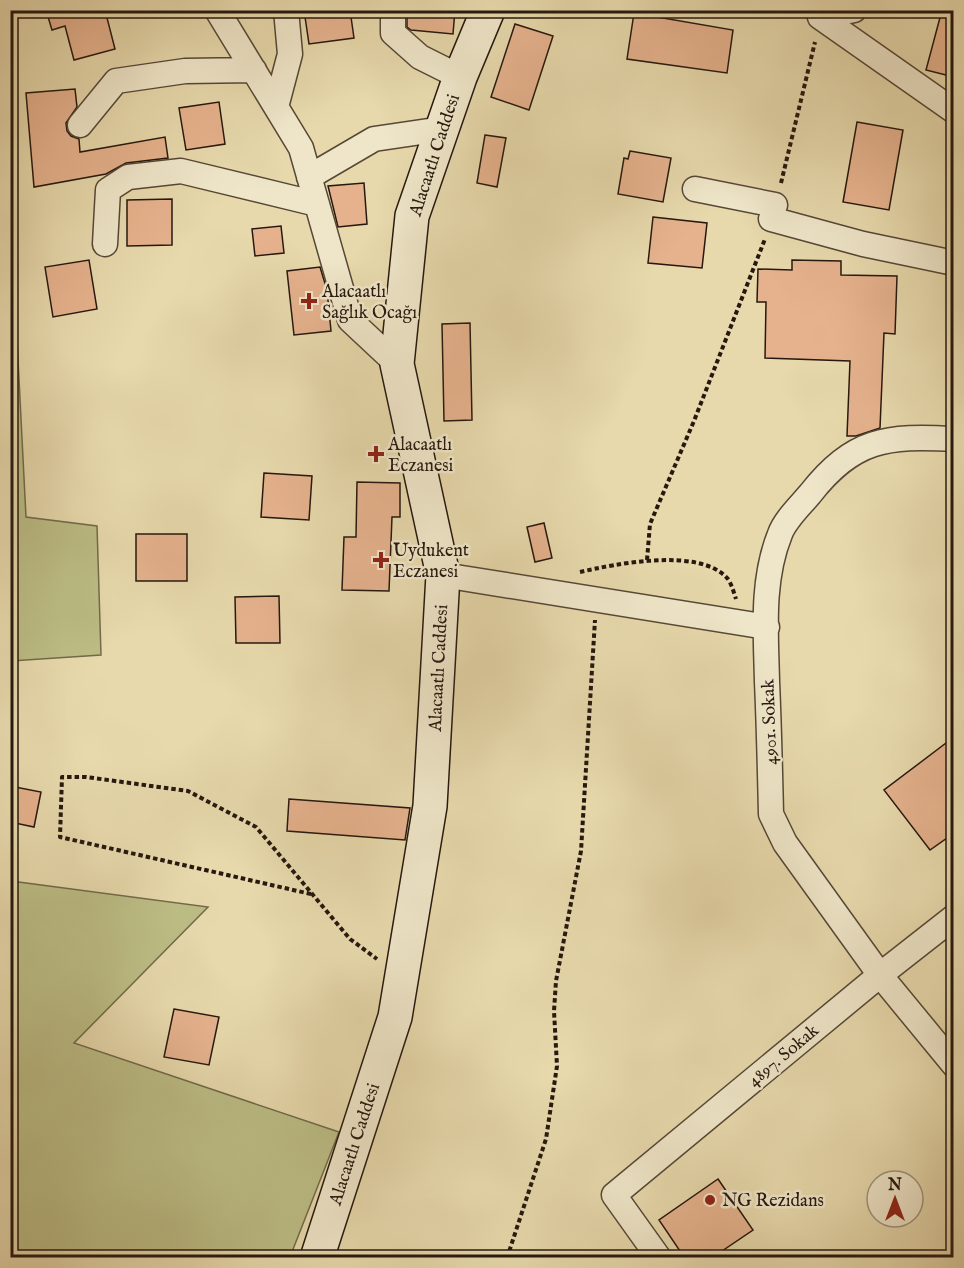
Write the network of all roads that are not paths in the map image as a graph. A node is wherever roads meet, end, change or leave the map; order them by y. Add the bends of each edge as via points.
1 (217, 10) edge
2 (286, 10) edge
3 (393, 10) edge
4 (489, 10) edge
5 (854, 10) edge
6 (819, 14) edge
7 (254, 70) junction
8 (460, 77) junction
9 (276, 106) junction
10 (954, 111) edge
11 (80, 124) dead end
12 (442, 129) junction
13 (309, 177) junction
14 (695, 189) dead end
15 (317, 204) junction
16 (105, 244) dead end
17 (954, 263) edge
18 (398, 364) junction
19 (954, 439) edge
20 (443, 575) junction
21 (766, 627) junction
22 (954, 917) edge
23 (880, 975) junction
24 (954, 1065) edge
25 (317, 1257) edge
26 (659, 1257) edge

1 - 7 street
2 - 9 street via 290,54
3 - 8 street via 393,33 420,57
4 - 8 street, Alacaatlı Caddesi
5 - 6 street
6 - 10 street
7 - 9 street
7 - 11 street via 185,71 116,81
8 - 12 street, Alacaatlı Caddesi
9 - 13 street via 301,148
12 - 13 street via 374,139
12 - 18 street, Alacaatlı Caddesi via 412,216
13 - 15 street
14 - 17 street via 863,244
15 - 16 street via 181,171 128,177 108,190
15 - 18 street via 350,320
18 - 20 street, Alacaatlı Caddesi
19 - 21 street, 4901. Sokak via 893,439 848,455 826,474 780,532 766,582
20 - 21 street
20 - 25 street, Alacaatlı Caddesi via 430,806 395,1017
21 - 23 street, 4901. Sokak via 771,814 785,843
22 - 23 street, 4897. Sokak
23 - 24 street, 4901. Sokak
23 - 26 street, 4897. Sokak via 614,1195

